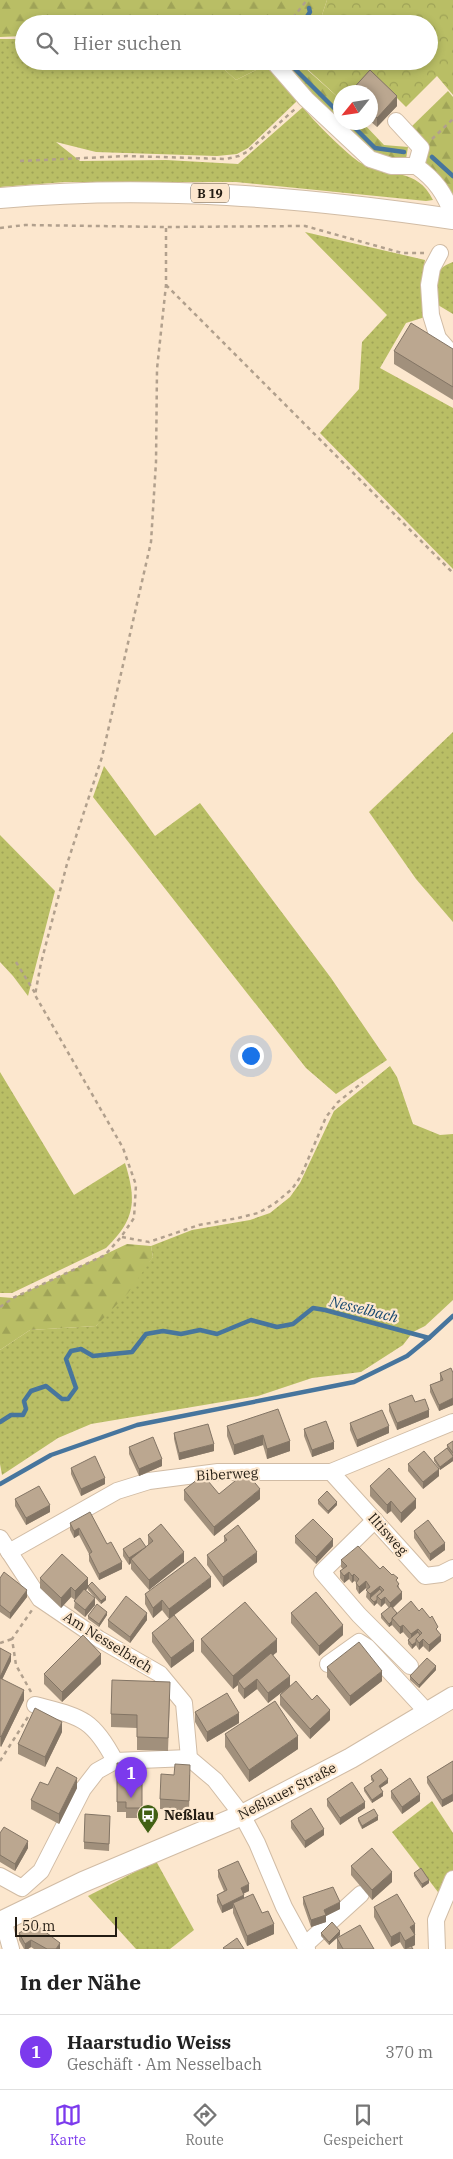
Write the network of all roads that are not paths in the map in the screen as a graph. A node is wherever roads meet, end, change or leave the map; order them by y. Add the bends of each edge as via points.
1 (282, 70) edge
2 (396, 121) dead end
3 (416, 166) junction
4 (0, 198) edge
5 (453, 217) edge
6 (440, 253) road end
7 (453, 356) edge
8 (453, 1422) edge
9 (331, 1472) junction
10 (375, 1520) junction
11 (0, 1538) edge
12 (8, 1552) junction
13 (453, 1568) edge
14 (328, 1664) edge
15 (410, 1666) dead end
16 (453, 1697) edge
17 (35, 1705) road end
18 (428, 1713) junction
19 (189, 1758) junction
20 (115, 1761) junction
21 (242, 1815) junction
22 (0, 1876) edge
23 (453, 1879) edge
24 (361, 1894) dead end
25 (2, 1921) edge
26 (306, 1947) edge
27 (11, 1949) edge
28 (437, 1949) edge

1 - 3 street via 306,99 370,159 391,166
2 - 3 street via 421,148
3 - 5 street via 436,182
4 - 5 main road, B 19 via 100,191 210,193
6 - 7 street via 432,268 429,286 430,315 438,338
8 - 9 street, Biberweg
9 - 10 street, Iltisweg
9 - 12 street, Biberweg via 218,1472 149,1481 117,1491
10 - 13 street, Iltisweg via 425,1576
10 - 15 street via 322,1572
11 - 12 street, Am Nesselbach
12 - 19 street, Am Nesselbach via 40,1599 99,1640 160,1674 184,1703
14 - 18 street via 359,1642
16 - 18 main road, Neßlauer Straße
17 - 20 street via 86,1722 103,1738
18 - 21 main road, Neßlauer Straße
19 - 20 street
19 - 21 street via 215,1780
20 - 22 street via 97,1770 83,1789 41,1871 22,1888
21 - 25 main road, Neßlauer Straße via 83,1882
21 - 26 street
23 - 28 street via 436,1920
24 - 26 street
25 - 27 street, Neßlauer Straße

